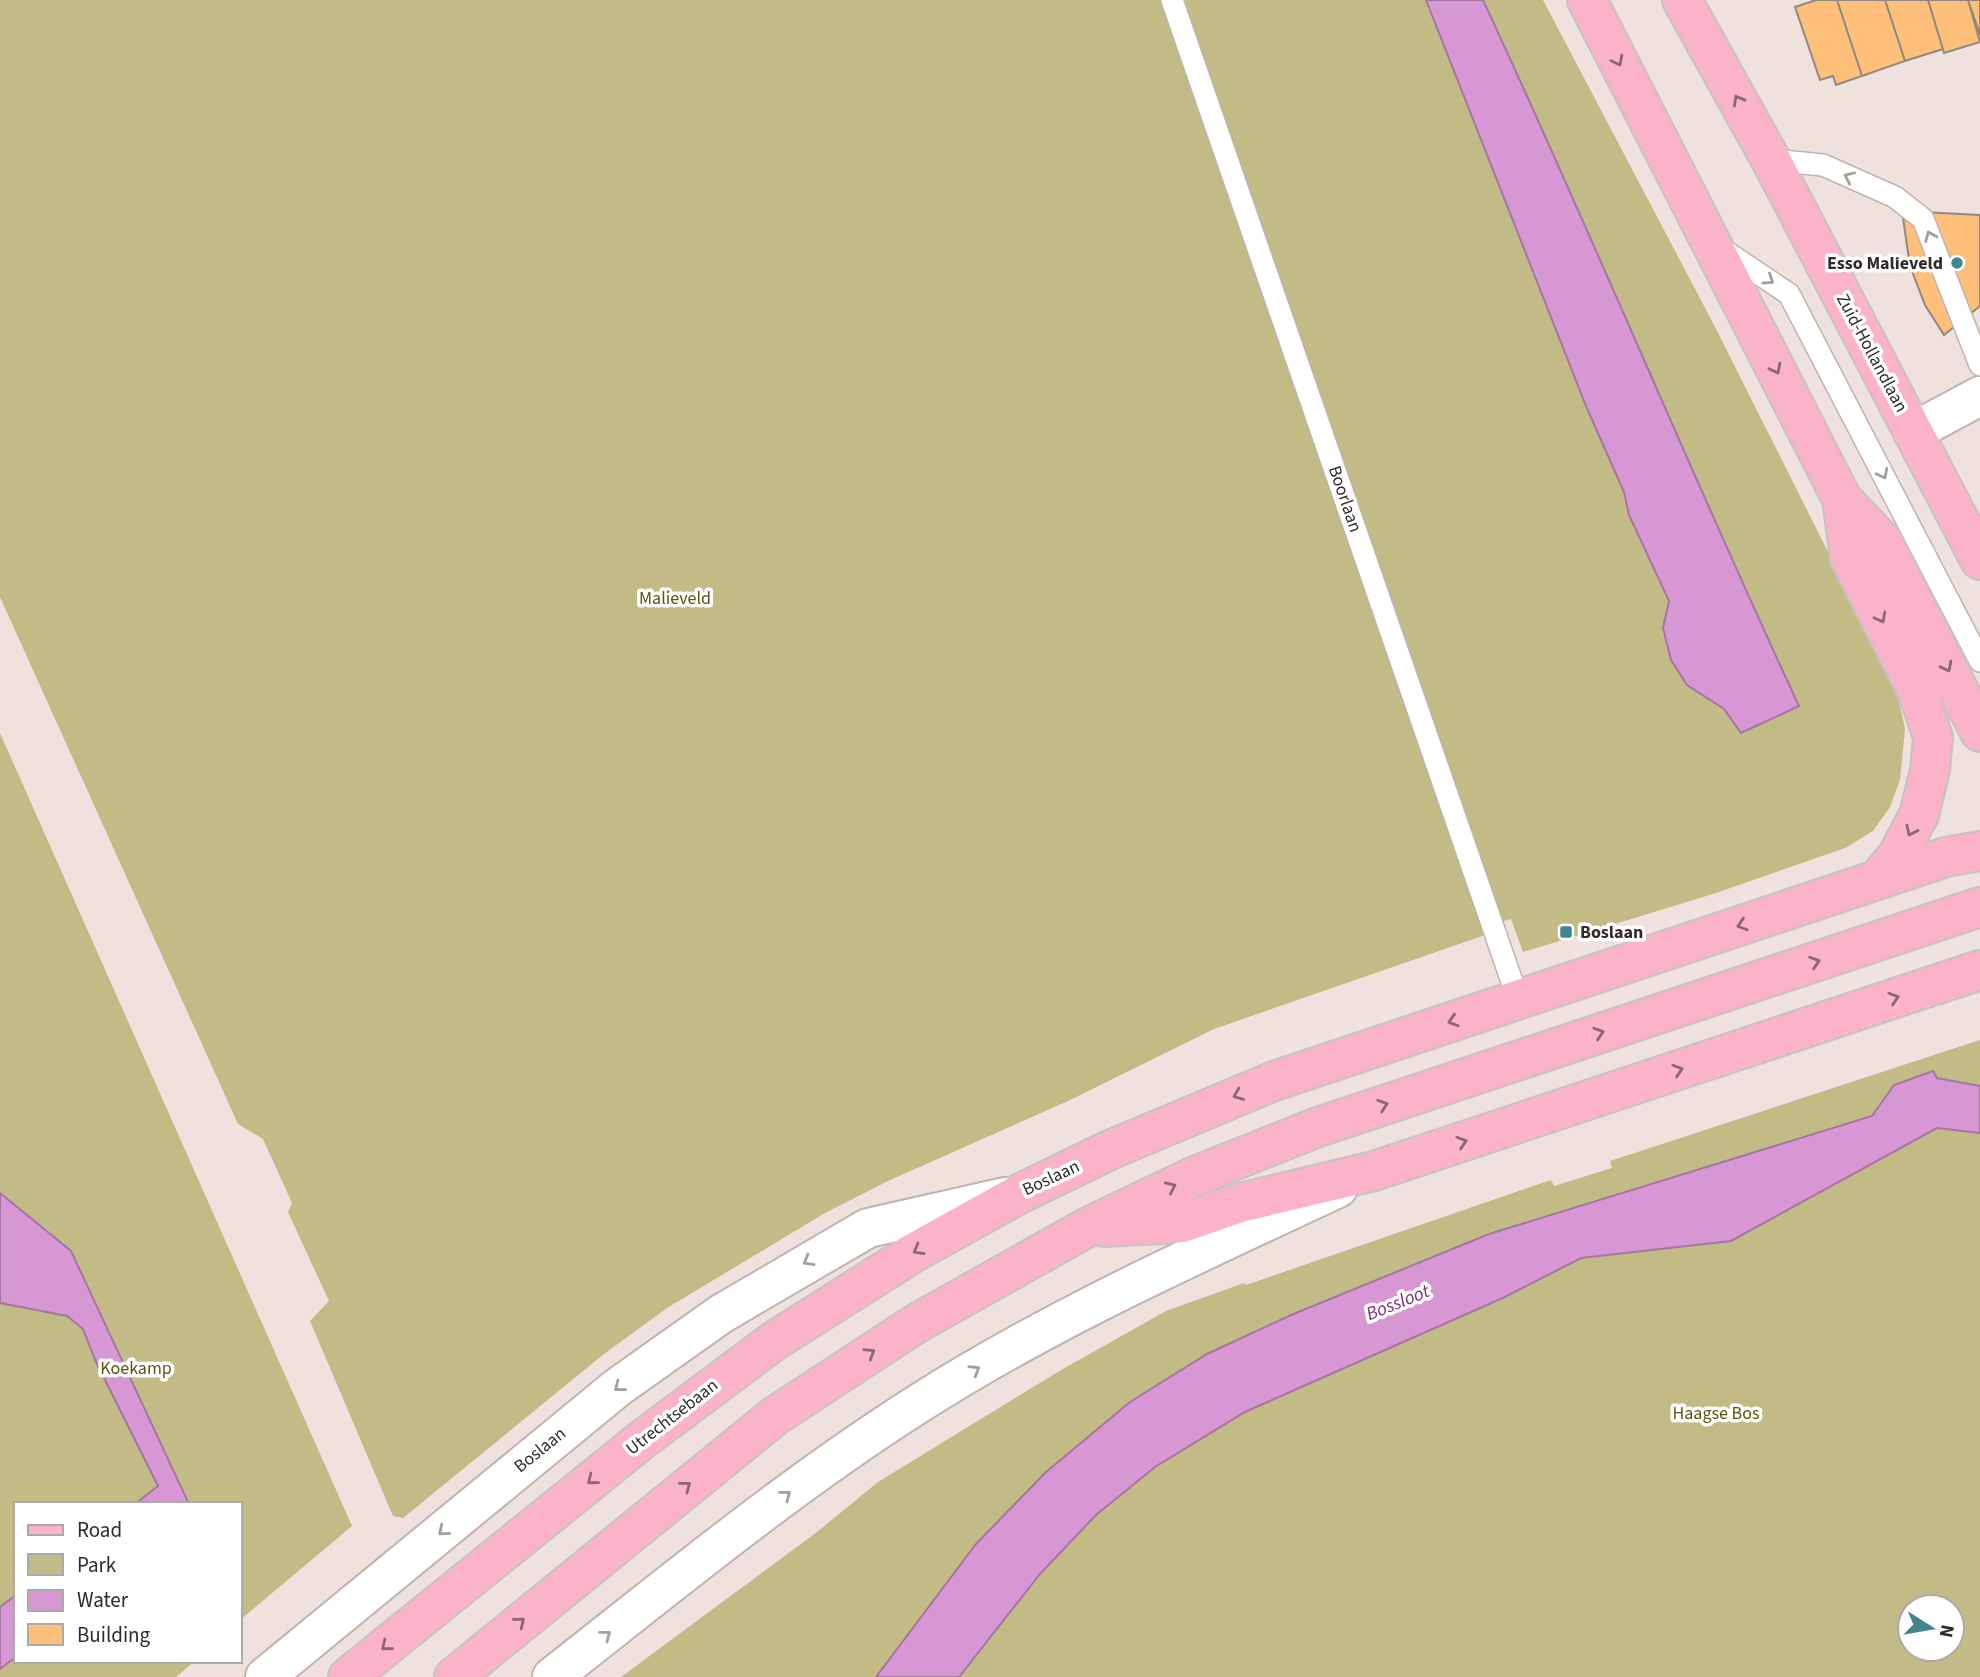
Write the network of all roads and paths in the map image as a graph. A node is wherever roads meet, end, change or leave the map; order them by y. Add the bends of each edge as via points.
1 (1172, 0) edge
2 (1587, 0) edge
3 (1682, 0) edge
4 (1771, 160) junction
5 (1712, 242) junction
6 (1980, 365) edge
7 (1980, 396) edge
8 (1913, 432) junction
9 (1842, 499) junction
10 (1980, 560) edge
11 (1980, 660) edge
12 (1980, 733) edge
13 (1980, 851) edge
14 (1877, 880) junction
15 (1980, 907) edge
16 (1980, 970) edge
17 (1518, 999) junction
18 (1374, 1171) junction
19 (1021, 1194) junction
20 (1088, 1227) junction
21 (265, 1677) edge
22 (348, 1677) edge
23 (454, 1677) edge
24 (552, 1677) edge

1 - 17 lane, Boorlaan
2 -> 5 main road
4 -> 3 main road, Zuid-Hollandlaan
6 -> 4 lane via 1923,219 1895,197 1823,165
4 - 8 main road, Zuid-Hollandlaan
5 -> 9 main road
5 -> 11 lane via 1789,294
7 - 8 street
8 - 10 main road, Zuid-Hollandlaan
9 -> 12 main road via 1882,541
9 -> 14 main road via 1850,558 1918,692 1933,737 1919,815 1897,856
13 - 14 main road, Boslaan
14 -> 17 main road, Boslaan
20 -> 15 main road via 1195,1176 1318,1127
18 -> 16 main road
17 -> 19 main road, Boslaan via 1274,1081 1112,1149
18 - 20 main road via 1240,1203 1182,1223
24 -> 18 street via 798,1486 919,1403 1151,1275
19 -> 21 street, Boslaan via 868,1228 722,1314 610,1393
19 -> 22 main road, Utrechtsebaan via 913,1253 711,1386
23 -> 20 main road via 775,1416 917,1323

